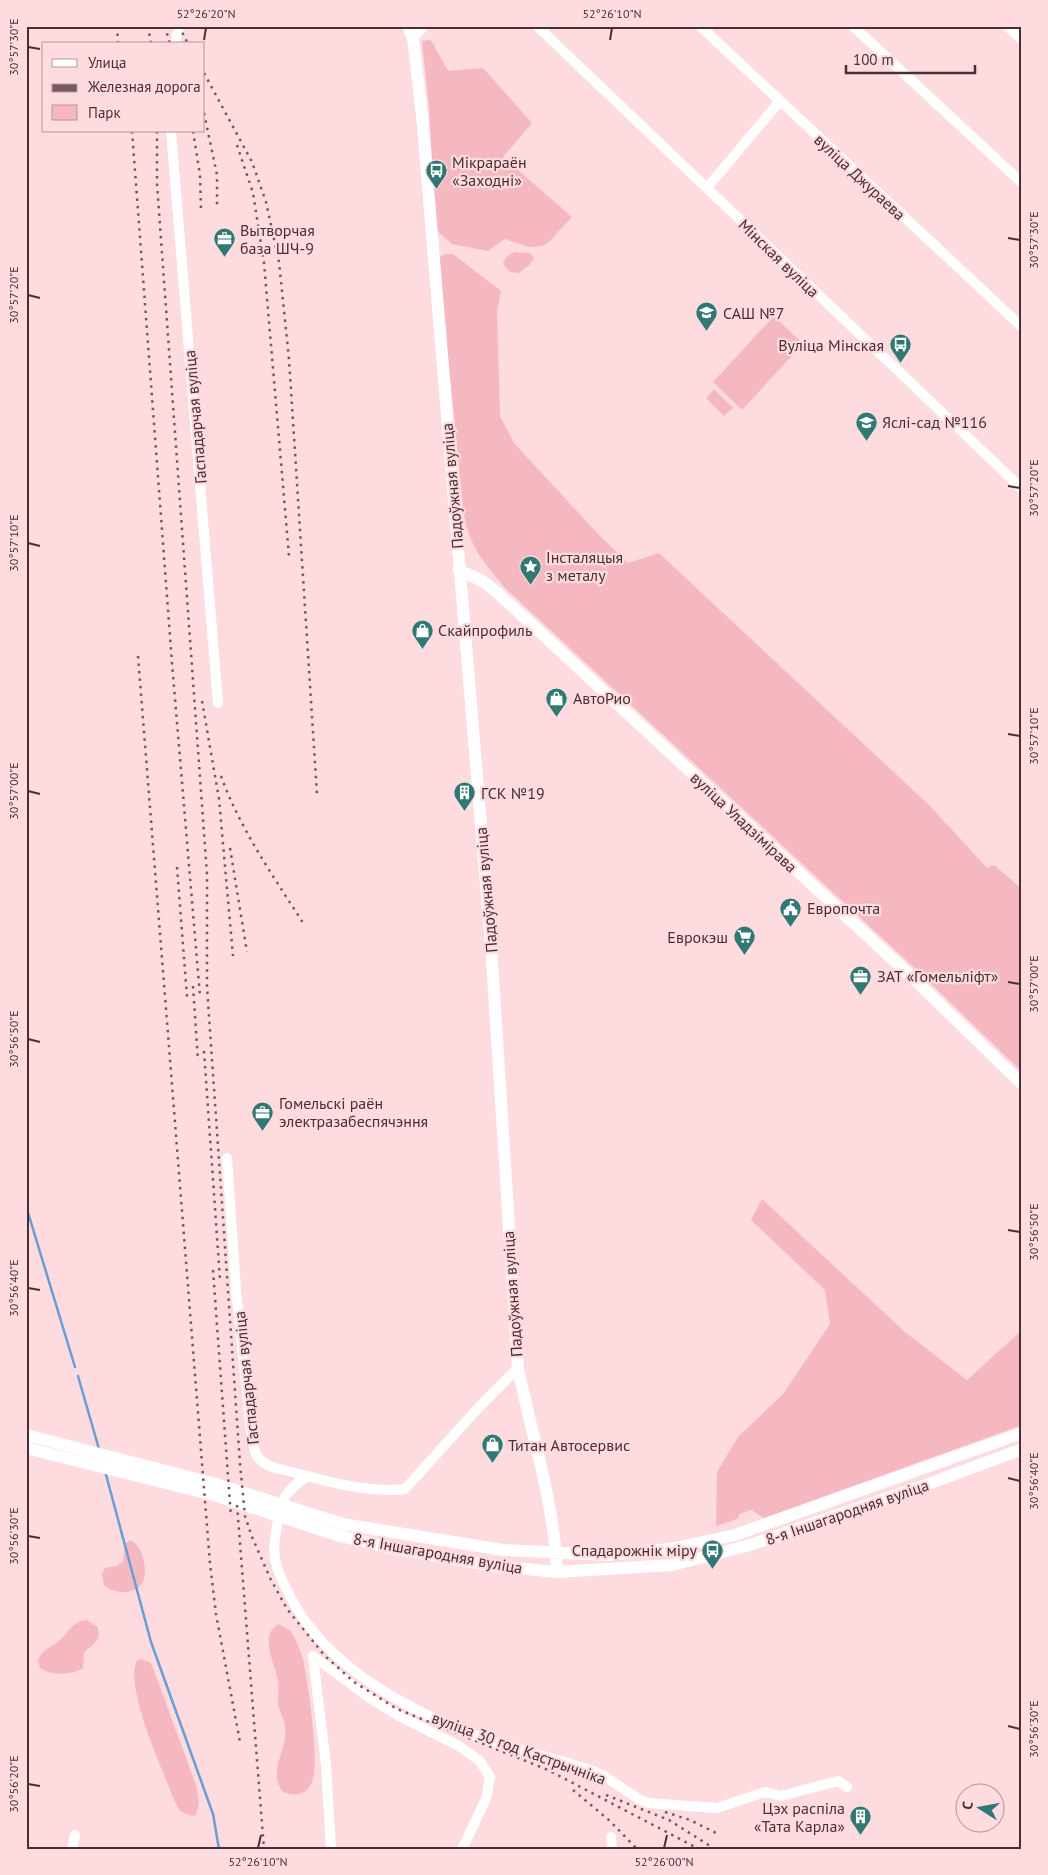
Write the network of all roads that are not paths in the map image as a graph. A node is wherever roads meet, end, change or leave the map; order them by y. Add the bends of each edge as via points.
1 (179, 26) edge
2 (424, 26) edge
3 (537, 26) edge
4 (700, 26) edge
5 (853, 26) edge
6 (1007, 26) edge
7 (410, 32) edge
8 (1022, 40) edge
9 (175, 42) edge
10 (779, 102) junction
11 (171, 132) edge
12 (1022, 183) edge
13 (707, 188) junction
14 (1022, 327) edge
15 (1022, 488) edge
16 (459, 570) junction
17 (218, 702) dead end
18 (1022, 1084) edge
19 (227, 1158) dead end
20 (518, 1368) junction
21 (1022, 1433) edge
22 (30, 1442) edge
23 (1022, 1449) edge
24 (309, 1476) junction
25 (342, 1530) junction
26 (556, 1554) junction
27 (557, 1572) junction
28 (847, 1787) dead end
29 (74, 1835) dead end
30 (611, 1837) dead end
31 (72, 1849) edge
32 (331, 1849) edge
33 (462, 1849) edge
34 (612, 1849) edge

1 - 9 street
2 - 7 street
3 - 13 street, Мінская вуліца
4 - 10 street, вуліца Джураева
5 - 12 street
6 - 8 street
7 - 16 main road, Падоўжная вуліца via 422,115
10 - 13 street
10 - 14 street, вуліца Джураева
11 - 17 street, Гаспадарчая вуліца
13 - 15 street, Мінская вуліца
16 - 18 main road, вуліца Уладзімірава via 484,582 500,596 908,974
16 - 20 main road, Падоўжная вуліца via 491,945
19 - 24 street, Гаспадарчая вуліца via 236,1290 255,1453 261,1462 272,1467
20 - 24 street, Гаспадарчая вуліца via 490,1394 405,1489 386,1491
20 - 26 main road, Падоўжная вуліца via 549,1499
21 - 26 main road, 8-я Іншагародняя вуліца via 735,1535 636,1553
22 - 25 main road, 8-я Іншагародняя вуліца
23 - 27 main road, 8-я Іншагародняя вуліца via 750,1545 672,1565
24 - 28 street, вуліца 30 год Кастрычніка via 285,1493 280,1508 274,1543 278,1572 301,1619 362,1678 427,1715 496,1743 599,1774 648,1803 717,1808 765,1792 781,1796 838,1781
25 - 26 main road, 8-я Іншагародняя вуліца
25 - 27 main road, 8-я Іншагародняя вуліца via 437,1557
26 - 27 main road, Падоўжная вуліца
29 - 31 street
30 - 34 street
32 - 33 street via 326,1765 313,1656 371,1699 459,1746 480,1761 490,1777 487,1792

